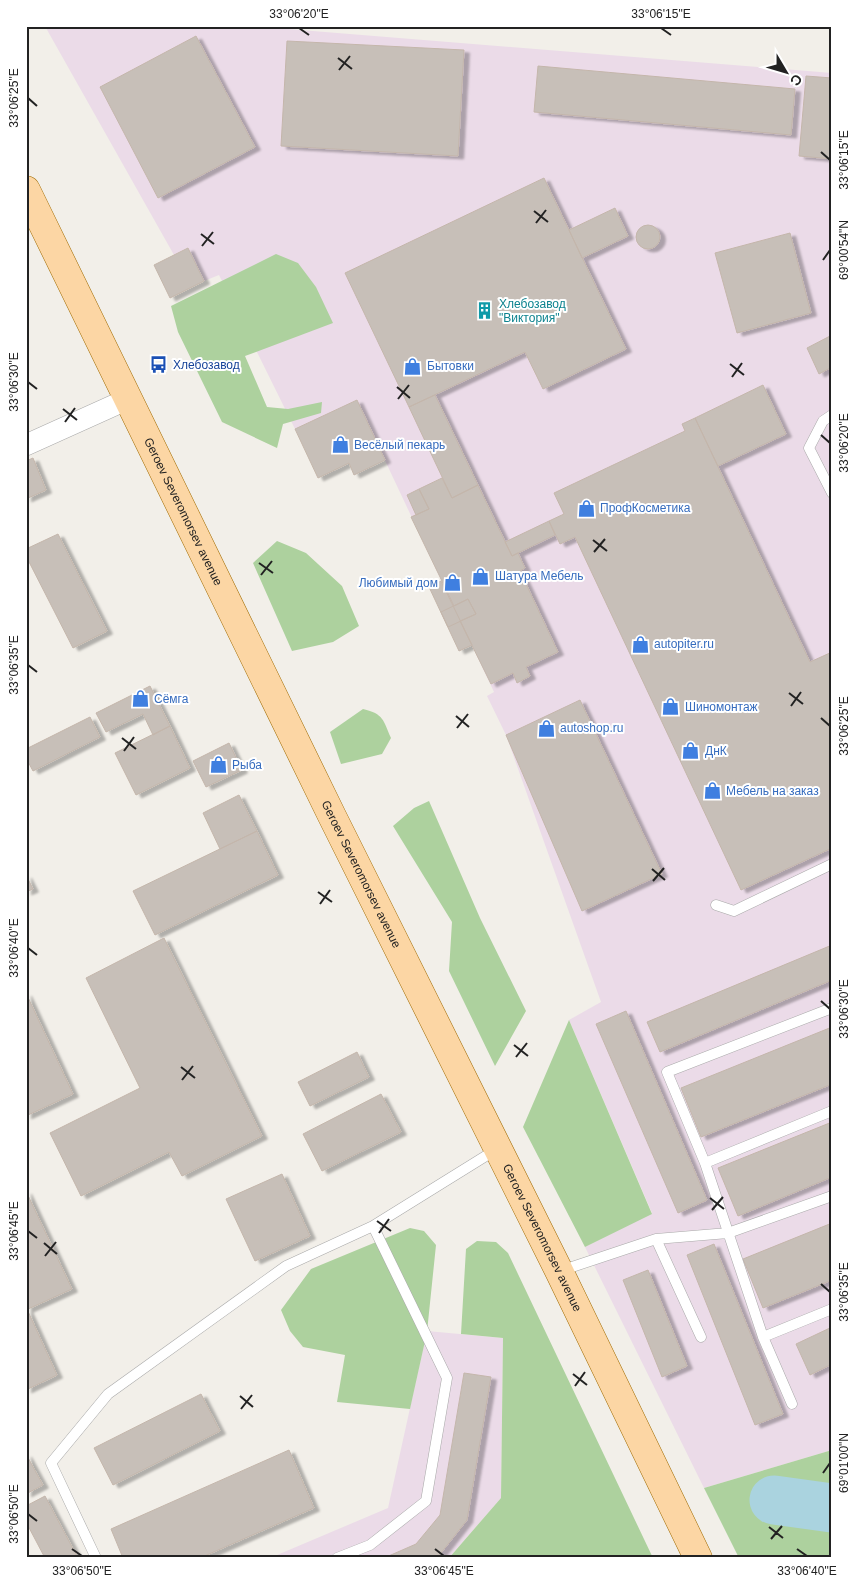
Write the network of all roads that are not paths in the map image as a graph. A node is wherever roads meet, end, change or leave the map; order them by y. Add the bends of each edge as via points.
1 (26, 190) edge
2 (128, 399) junction
3 (832, 415) edge
4 (26, 445) edge
5 (832, 493) edge
6 (832, 864) edge
7 (716, 905) dead end
8 (832, 1008) edge
9 (832, 1111) edge
10 (497, 1150) junction
11 (705, 1163) junction
12 (832, 1196) edge
13 (373, 1226) junction
14 (728, 1233) junction
15 (656, 1239) junction
16 (559, 1271) junction
17 (832, 1309) edge
18 (701, 1337) dead end
19 (763, 1337) junction
20 (792, 1404) dead end
21 (96, 1558) edge
22 (337, 1558) edge
23 (698, 1558) edge

1 - 2 main road, Geroev Severomorsev avenue
2 - 4 street
2 - 10 main road, Geroev Severomorsev avenue
3 - 5 lane via 823,421 809,448
6 - 7 lane via 734,911
8 - 11 lane via 667,1072
9 - 11 lane
10 - 13 lane
10 - 16 main road, Geroev Severomorsev avenue
11 - 14 lane
12 - 14 lane
13 - 21 lane via 286,1266 108,1394 51,1463
13 - 22 lane via 447,1378 426,1501 370,1545
14 - 15 lane
14 - 19 lane
15 - 16 lane
15 - 18 lane
16 - 23 main road, Geroev Severomorsev avenue
17 - 19 lane
19 - 20 lane

